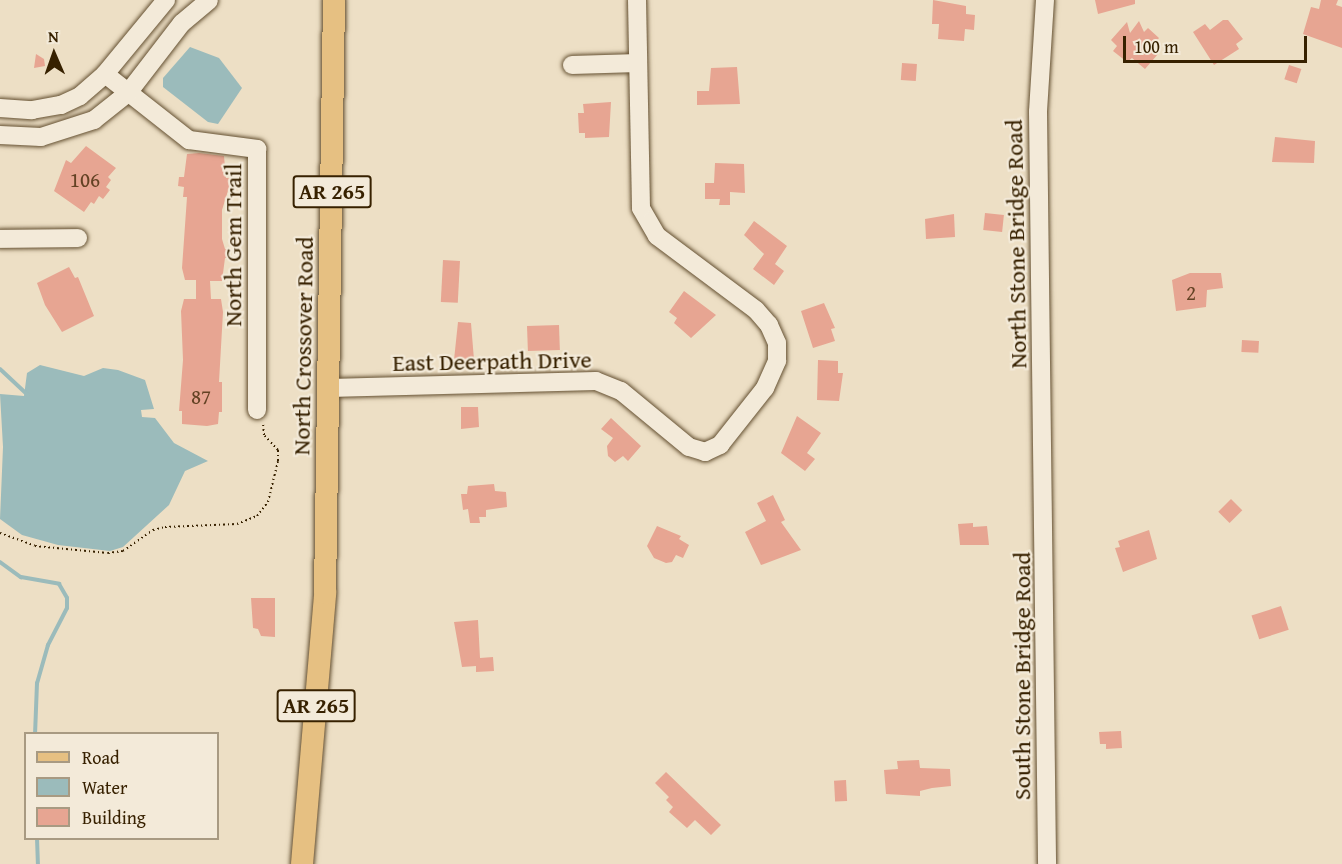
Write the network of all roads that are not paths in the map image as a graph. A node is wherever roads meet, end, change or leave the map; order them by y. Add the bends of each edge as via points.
1 (166, 0) edge
2 (209, 0) edge
3 (334, 0) edge
4 (637, 0) edge
5 (1045, 0) edge
6 (638, 63) junction
7 (572, 65) dead end
8 (105, 74) junction
9 (128, 93) junction
10 (0, 108) edge
11 (0, 135) edge
12 (0, 238) edge
13 (78, 238) dead end
14 (329, 388) junction
15 (257, 410) road end
16 (1044, 488) joint
17 (302, 864) edge
18 (1047, 864) edge

1 - 8 street
2 - 9 street via 182,23
3 - 14 main road, North Crossover Road / AR 265
4 - 6 street
5 - 16 street, North Stone Bridge Road via 1038,112
6 - 7 street
6 - 14 street, East Deerpath Drive via 640,196 645,219 657,236 756,310 769,324 777,343 777,361 765,388 720,444 705,452 689,447 621,391 596,381
8 - 9 street, North Gem Trail
8 - 10 street via 80,96 61,105 32,110
9 - 11 street via 94,120 66,132 40,137
9 - 15 street, North Gem Trail via 189,140 257,148
12 - 13 street
14 - 17 main road, North Crossover Road / AR 265 via 326,549
16 - 18 street, South Stone Bridge Road

